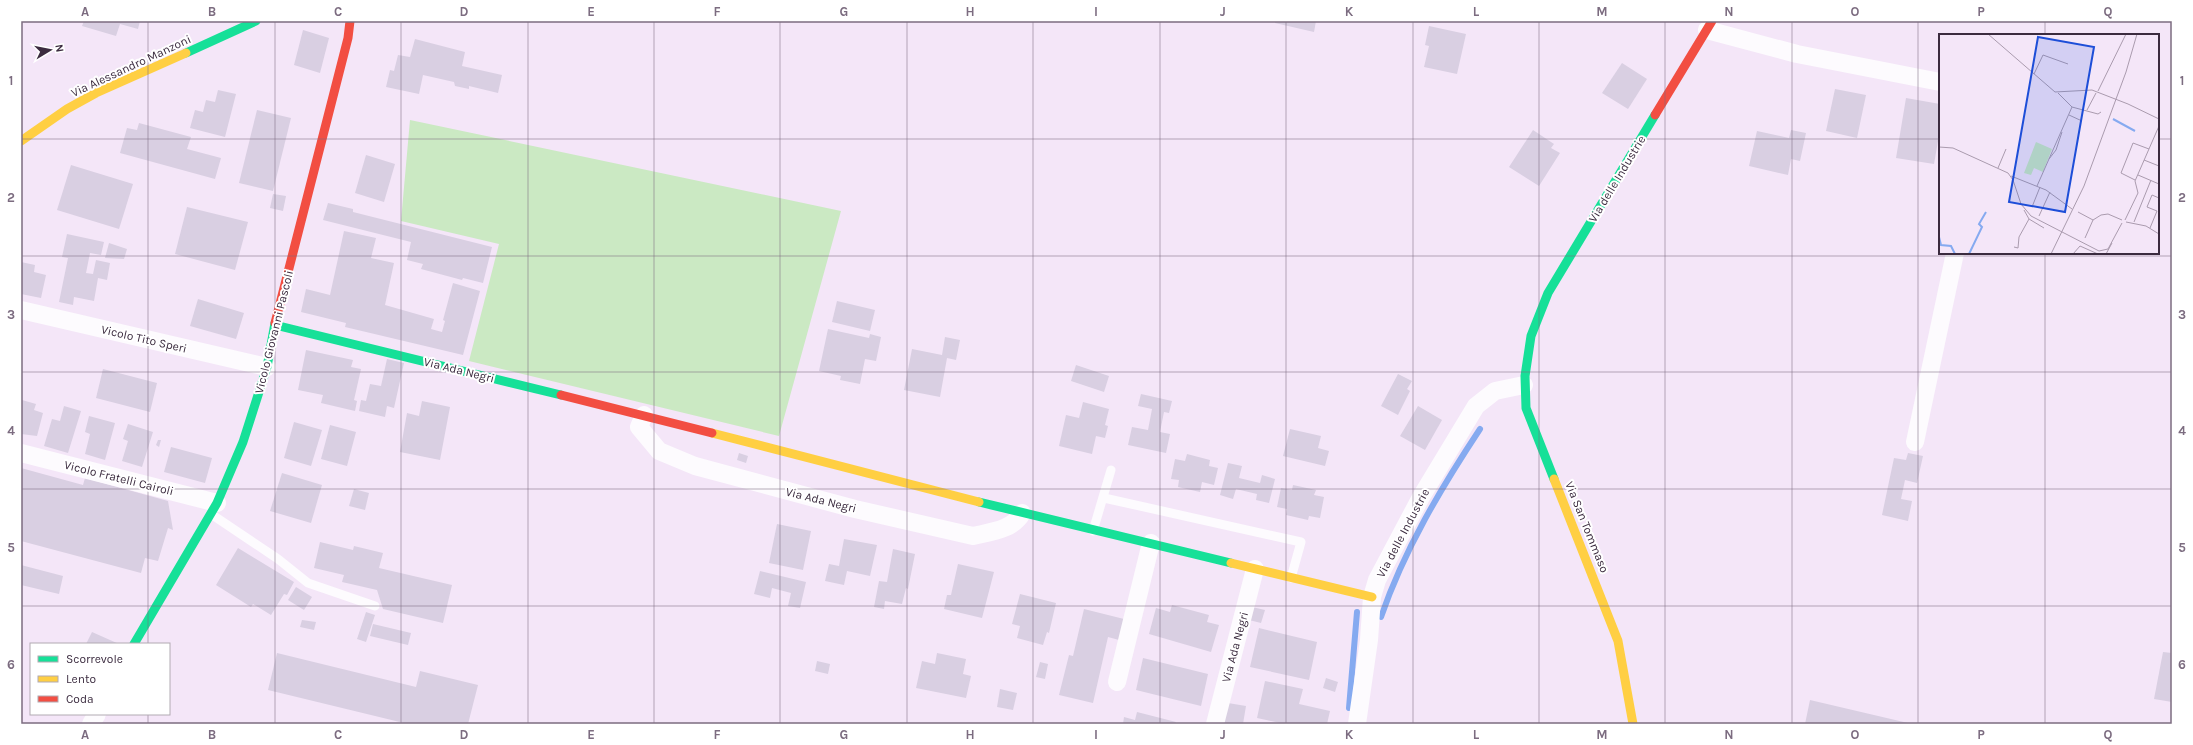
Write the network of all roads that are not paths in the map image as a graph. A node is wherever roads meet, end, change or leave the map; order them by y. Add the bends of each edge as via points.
1 (256, 21) edge
2 (350, 21) edge
3 (1710, 26) edge
4 (1939, 82) edge
5 (21, 141) edge
6 (1955, 254) edge
7 (21, 310) edge
8 (276, 325) junction
9 (1529, 340) joint
10 (267, 368) junction
11 (1524, 385) junction
12 (644, 416) junction
13 (1914, 442) dead end
14 (21, 453) edge
15 (1112, 470) dead end
16 (1104, 498) junction
17 (214, 509) junction
18 (1022, 513) junction
19 (1093, 531) junction
20 (1150, 543) junction
21 (1255, 569) junction
22 (1291, 578) junction
23 (1372, 597) junction
24 (375, 606) dead end
25 (135, 643) edge
26 (1117, 682) dead end
27 (96, 715) edge
28 (91, 724) edge
29 (1215, 724) edge
30 (1357, 724) edge
31 (1633, 724) edge

1 - 5 street, Via Alessandro Manzoni via 74,105
2 - 8 street, Vicolo Giovanni Pascoli via 348,38
3 - 4 street via 1797,54
3 - 9 street, Via delle Industrie via 1548,293
6 - 13 street
7 - 10 street, Vicolo Tito Speri
8 - 10 street, Vicolo Giovanni Pascoli
8 - 12 street, Via Ada Negri
9 - 11 street, Via San Tommaso
10 - 17 street, Vicolo Giovanni Pascoli via 243,442
11 - 23 street, Via delle Industrie via 1495,391 1476,406 1421,497 1377,580
11 - 31 street, Via San Tommaso via 1526,408 1618,641
12 - 18 street, Via Ada Negri
12 - 18 street, Via Ada Negri via 639,427 658,450 695,466 773,488 973,536 1005,529 1018,520
14 - 17 street, Vicolo Fratelli Cairoli
15 - 16 lane
16 - 19 lane
16 - 22 lane via 1301,542
17 - 24 lane via 308,583
17 - 25 street, Vicolo Giovanni Pascoli
18 - 19 street, Via Ada Negri
19 - 20 street, Via Ada Negri
20 - 21 street, Via Ada Negri
20 - 26 street
21 - 22 street, Via Ada Negri
21 - 29 street, Via Ada Negri
22 - 23 street, Via Ada Negri
23 - 30 street, Via delle Industrie via 1369,640
27 - 28 street

